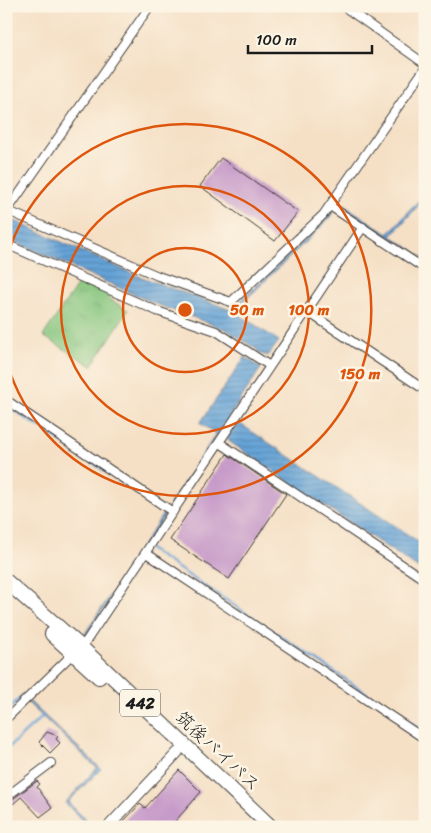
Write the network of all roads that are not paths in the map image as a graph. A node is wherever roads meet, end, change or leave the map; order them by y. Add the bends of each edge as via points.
1 (150, 6) edge
2 (343, 6) edge
3 (425, 64) edge
4 (425, 68) edge
5 (330, 206) junction
6 (7, 210) edge
7 (363, 227) junction
8 (6, 244) edge
9 (425, 266) edge
10 (308, 312) junction
11 (270, 366) junction
12 (425, 390) edge
13 (6, 400) edge
14 (222, 441) junction
15 (173, 512) junction
16 (146, 553) junction
17 (425, 580) edge
18 (6, 581) edge
19 (6, 592) edge
20 (77, 650) junction
21 (6, 719) edge
22 (425, 739) edge
23 (178, 752) junction
24 (51, 763) dead end
25 (6, 796) edge
26 (108, 827) edge
27 (258, 827) edge
28 (271, 827) edge

1 - 6 street
2 - 3 street
4 - 5 street
5 - 6 street via 231,302 158,276
5 - 7 street
7 - 9 street
7 - 10 street
8 - 11 street via 157,311 216,331
10 - 11 street
10 - 12 street
11 - 14 street
13 - 15 street
14 - 15 street
14 - 17 street
15 - 16 street
16 - 20 street
16 - 22 street
18 - 20 highway, 筑後バイパス / 442
19 - 20 highway, 筑後バイパス / 442
20 - 21 street
20 - 23 highway, 筑後バイパス / 442
20 - 28 highway, 筑後バイパス / 442
23 - 26 street
23 - 27 highway, 筑後バイパス / 442
24 - 25 street

